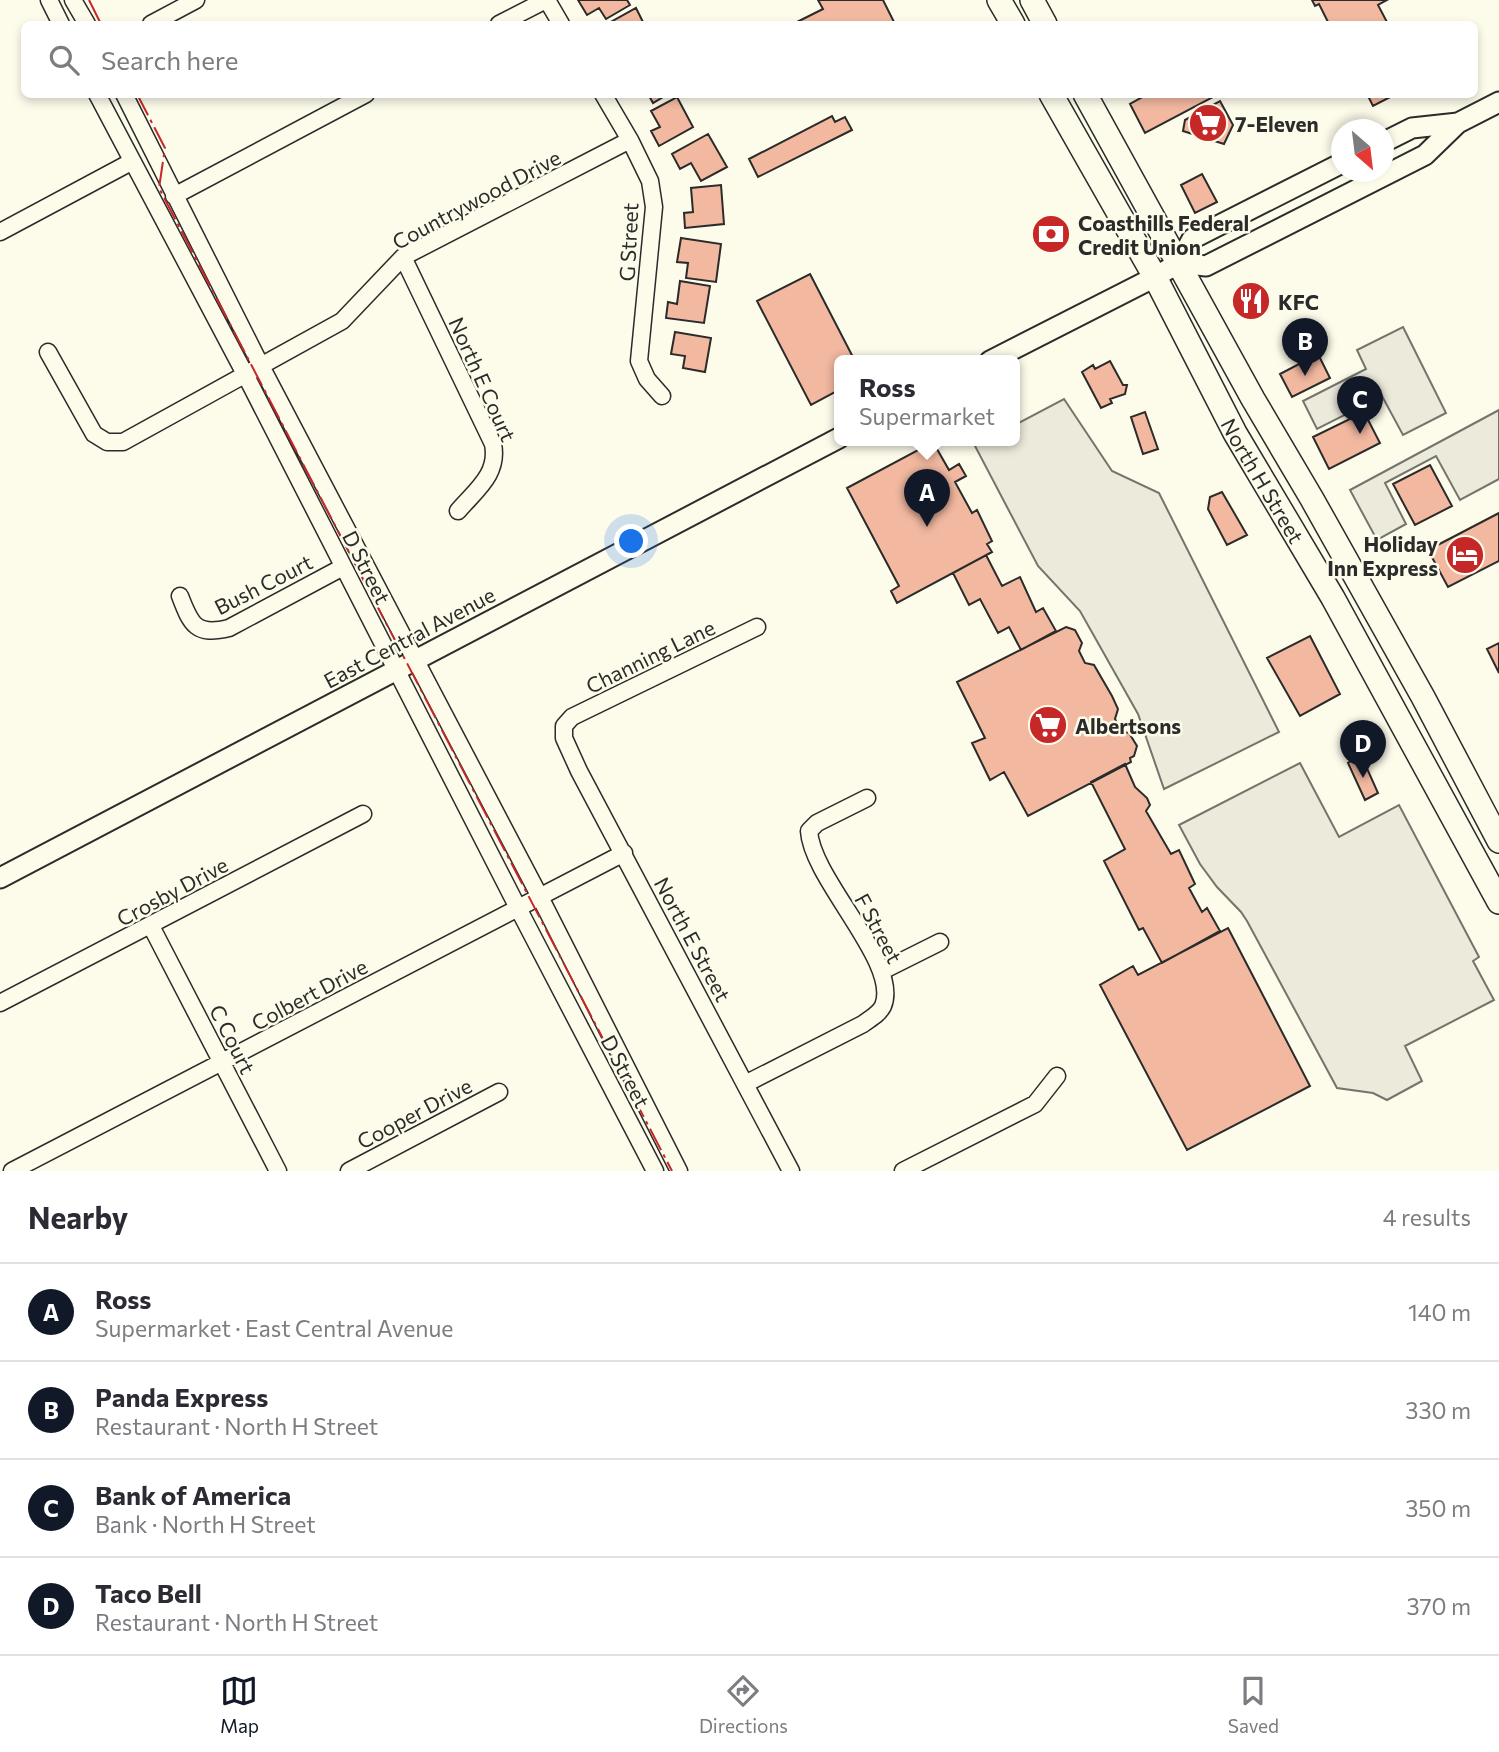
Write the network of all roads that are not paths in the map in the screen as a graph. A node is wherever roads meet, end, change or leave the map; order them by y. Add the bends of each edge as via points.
1 (49, 0) edge
2 (73, 0) edge
3 (196, 0) edge
4 (546, 0) edge
5 (999, 0) edge
6 (1031, 0) edge
7 (60, 21) edge
8 (85, 21) edge
9 (157, 21) edge
10 (505, 21) edge
11 (559, 21) edge
12 (1011, 21) edge
13 (1043, 21) edge
14 (99, 98) edge
15 (126, 98) edge
16 (358, 98) edge
17 (605, 98) edge
18 (1053, 98) edge
19 (1086, 98) edge
20 (1499, 102) edge
21 (1458, 123) junction
22 (1394, 137) edge
23 (630, 140) junction
24 (131, 162) junction
25 (1331, 169) edge
26 (174, 196) junction
27 (0, 232) edge
28 (403, 257) junction
29 (1179, 263) junction
30 (1154, 277) junction
31 (48, 352) dead end
32 (1002, 355) edge
33 (261, 366) junction
34 (245, 373) junction
35 (663, 396) dead end
36 (834, 441) edge
37 (458, 511) dead end
38 (343, 567) junction
39 (180, 596) dead end
40 (757, 627) dead end
41 (416, 659) junction
42 (396, 669) junction
43 (564, 726) joint
44 (867, 798) dead end
45 (363, 814) dead end
46 (1499, 841) edge
47 (624, 853) junction
48 (0, 878) edge
49 (540, 897) junction
50 (1499, 902) edge
51 (518, 908) junction
52 (151, 926) junction
53 (940, 942) dead end
54 (882, 971) junction
55 (0, 1003) edge
56 (222, 1063) junction
57 (1056, 1076) dead end
58 (745, 1084) junction
59 (499, 1092) dead end
60 (12, 1171) edge
61 (278, 1171) edge
62 (349, 1171) edge
63 (655, 1171) edge
64 (678, 1171) edge
65 (790, 1171) edge
66 (903, 1171) edge

1 - 7 street
2 - 8 street
3 - 9 street
4 - 10 street
4 - 11 street
5 - 12 highway
6 - 13 highway
14 - 24 street, D Street
15 - 26 street, D Street
16 - 26 street
17 - 23 street, G Street
18 - 30 highway, North H Street
19 - 29 highway, North H Street
20 - 21 main road
21 - 22 main road via 1412,128
21 - 29 main road via 1425,155 1206,266
23 - 28 street, Countrywood Drive
23 - 35 street, G Street via 650,181 654,207 639,361 647,379
24 - 27 street
24 - 34 street, D Street
25 - 29 main road via 1192,239
26 - 33 street, D Street
28 - 33 street, Countrywood Drive via 342,321
28 - 37 street, North E Court via 493,444 492,472
29 - 30 main road
29 - 46 highway, North H Street
30 - 32 main road
30 - 50 highway, North H Street via 1240,442 1333,598
31 - 34 street, Countrywood Drive via 94,434 107,442 122,442
33 - 34 street, Countrywood Drive
33 - 41 street, D Street
34 - 38 street, D Street
36 - 41 main road, East Central Avenue
38 - 39 street, Bush Court via 229,628 211,632 189,619
38 - 42 street, D Street
40 - 43 street, Channing Lane via 572,717
41 - 42 main road, East Central Avenue
41 - 49 street, D Street
42 - 48 main road, East Central Avenue
42 - 51 street, D Street
43 - 47 street, North E Street via 564,738 579,771
44 - 54 street, F Street via 809,831 825,873
45 - 52 street, Crosby Drive
47 - 49 street, Colbert Drive
47 - 58 street, North E Street
49 - 51 street, Colbert Drive
49 - 64 street, D Street
51 - 56 street, Colbert Drive
51 - 63 street, D Street
52 - 55 street, Crosby Drive
52 - 56 street, C Court
53 - 54 street
54 - 58 street, F Street via 885,998 877,1014
56 - 60 street, Colbert Drive
56 - 61 street, C Court
57 - 66 street via 1035,1104
58 - 65 street, North E Street
59 - 62 street, Cooper Drive

